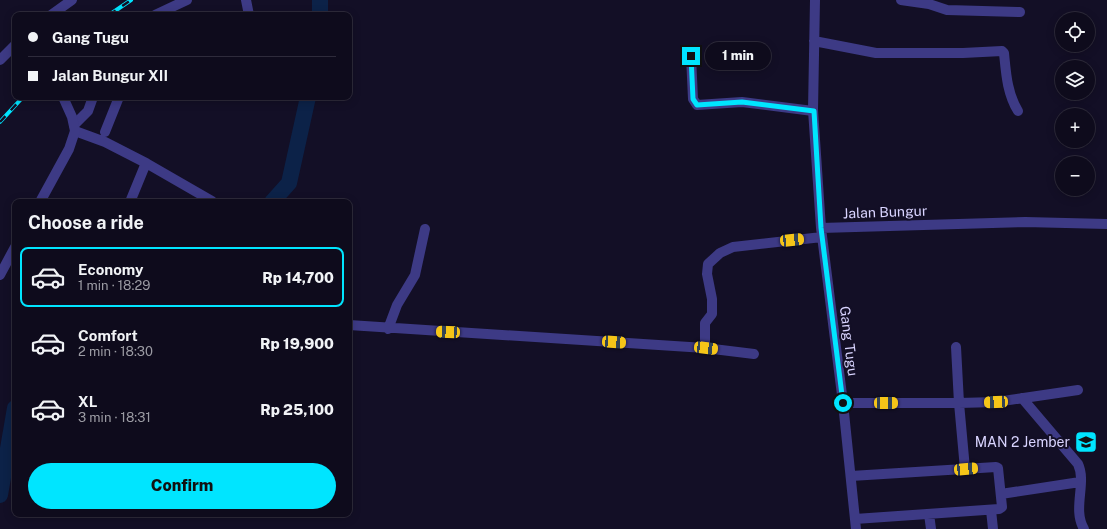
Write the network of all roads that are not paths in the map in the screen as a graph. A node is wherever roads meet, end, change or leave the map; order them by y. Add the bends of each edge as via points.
1 (72, 0) edge
2 (187, 0) edge
3 (246, 0) edge
4 (815, 0) edge
5 (901, 0) edge
6 (171, 11) edge
7 (55, 12) edge
8 (248, 12) edge
9 (1020, 12) dead end
10 (814, 41) junction
11 (12, 48) edge
12 (691, 56) dead end
13 (0, 60) edge
14 (64, 100) edge
15 (92, 100) edge
16 (118, 100) edge
17 (814, 111) junction
18 (1018, 111) dead end
19 (75, 128) junction
20 (105, 132) dead end
21 (146, 163) junction
22 (42, 199) edge
23 (131, 199) edge
24 (209, 199) edge
25 (1107, 224) edge
26 (425, 229) dead end
27 (822, 233) junction
28 (12, 253) edge
29 (0, 275) edge
30 (352, 326) edge
31 (388, 329) junction
32 (956, 347) dead end
33 (706, 348) junction
34 (754, 354) dead end
35 (1078, 390) dead end
36 (1022, 398) junction
37 (843, 403) junction
38 (959, 403) junction
39 (966, 469) junction
40 (851, 476) junction
41 (1080, 482) junction
42 (1001, 494) junction
43 (990, 510) junction
44 (929, 514) junction
45 (855, 524) edge
46 (931, 529) edge
47 (993, 529) edge
48 (1084, 529) edge

1 - 7 street
2 - 6 street
3 - 8 street
4 - 10 street
5 - 9 street via 929,4 947,10
10 - 17 street
10 - 18 street via 876,53 963,53 1002,50 1008,86
11 - 13 street
12 - 17 street via 693,99 697,105 742,102
14 - 19 street
15 - 19 street
16 - 20 street
17 - 27 street
19 - 21 street
19 - 22 street via 69,149
21 - 23 street
21 - 24 street
25 - 27 street, Jalan Bungur via 1025,222
26 - 31 street via 415,275 397,305
27 - 33 street, Jalan Bungur via 733,247 710,260 707,274 712,314 705,323
27 - 37 street, Gang Tugu
28 - 29 street
30 - 31 street
31 - 33 street
32 - 38 street
33 - 34 street
35 - 36 street
36 - 38 street
36 - 41 street via 1078,464
37 - 38 street
37 - 40 street, Gang Tugu
38 - 39 street
39 - 40 street
39 - 42 street via 998,468
40 - 45 street, Gang Tugu
41 - 42 street
41 - 48 street via 1079,519
42 - 43 street via 1001,508
43 - 44 street
43 - 47 street
44 - 45 street
44 - 46 street

